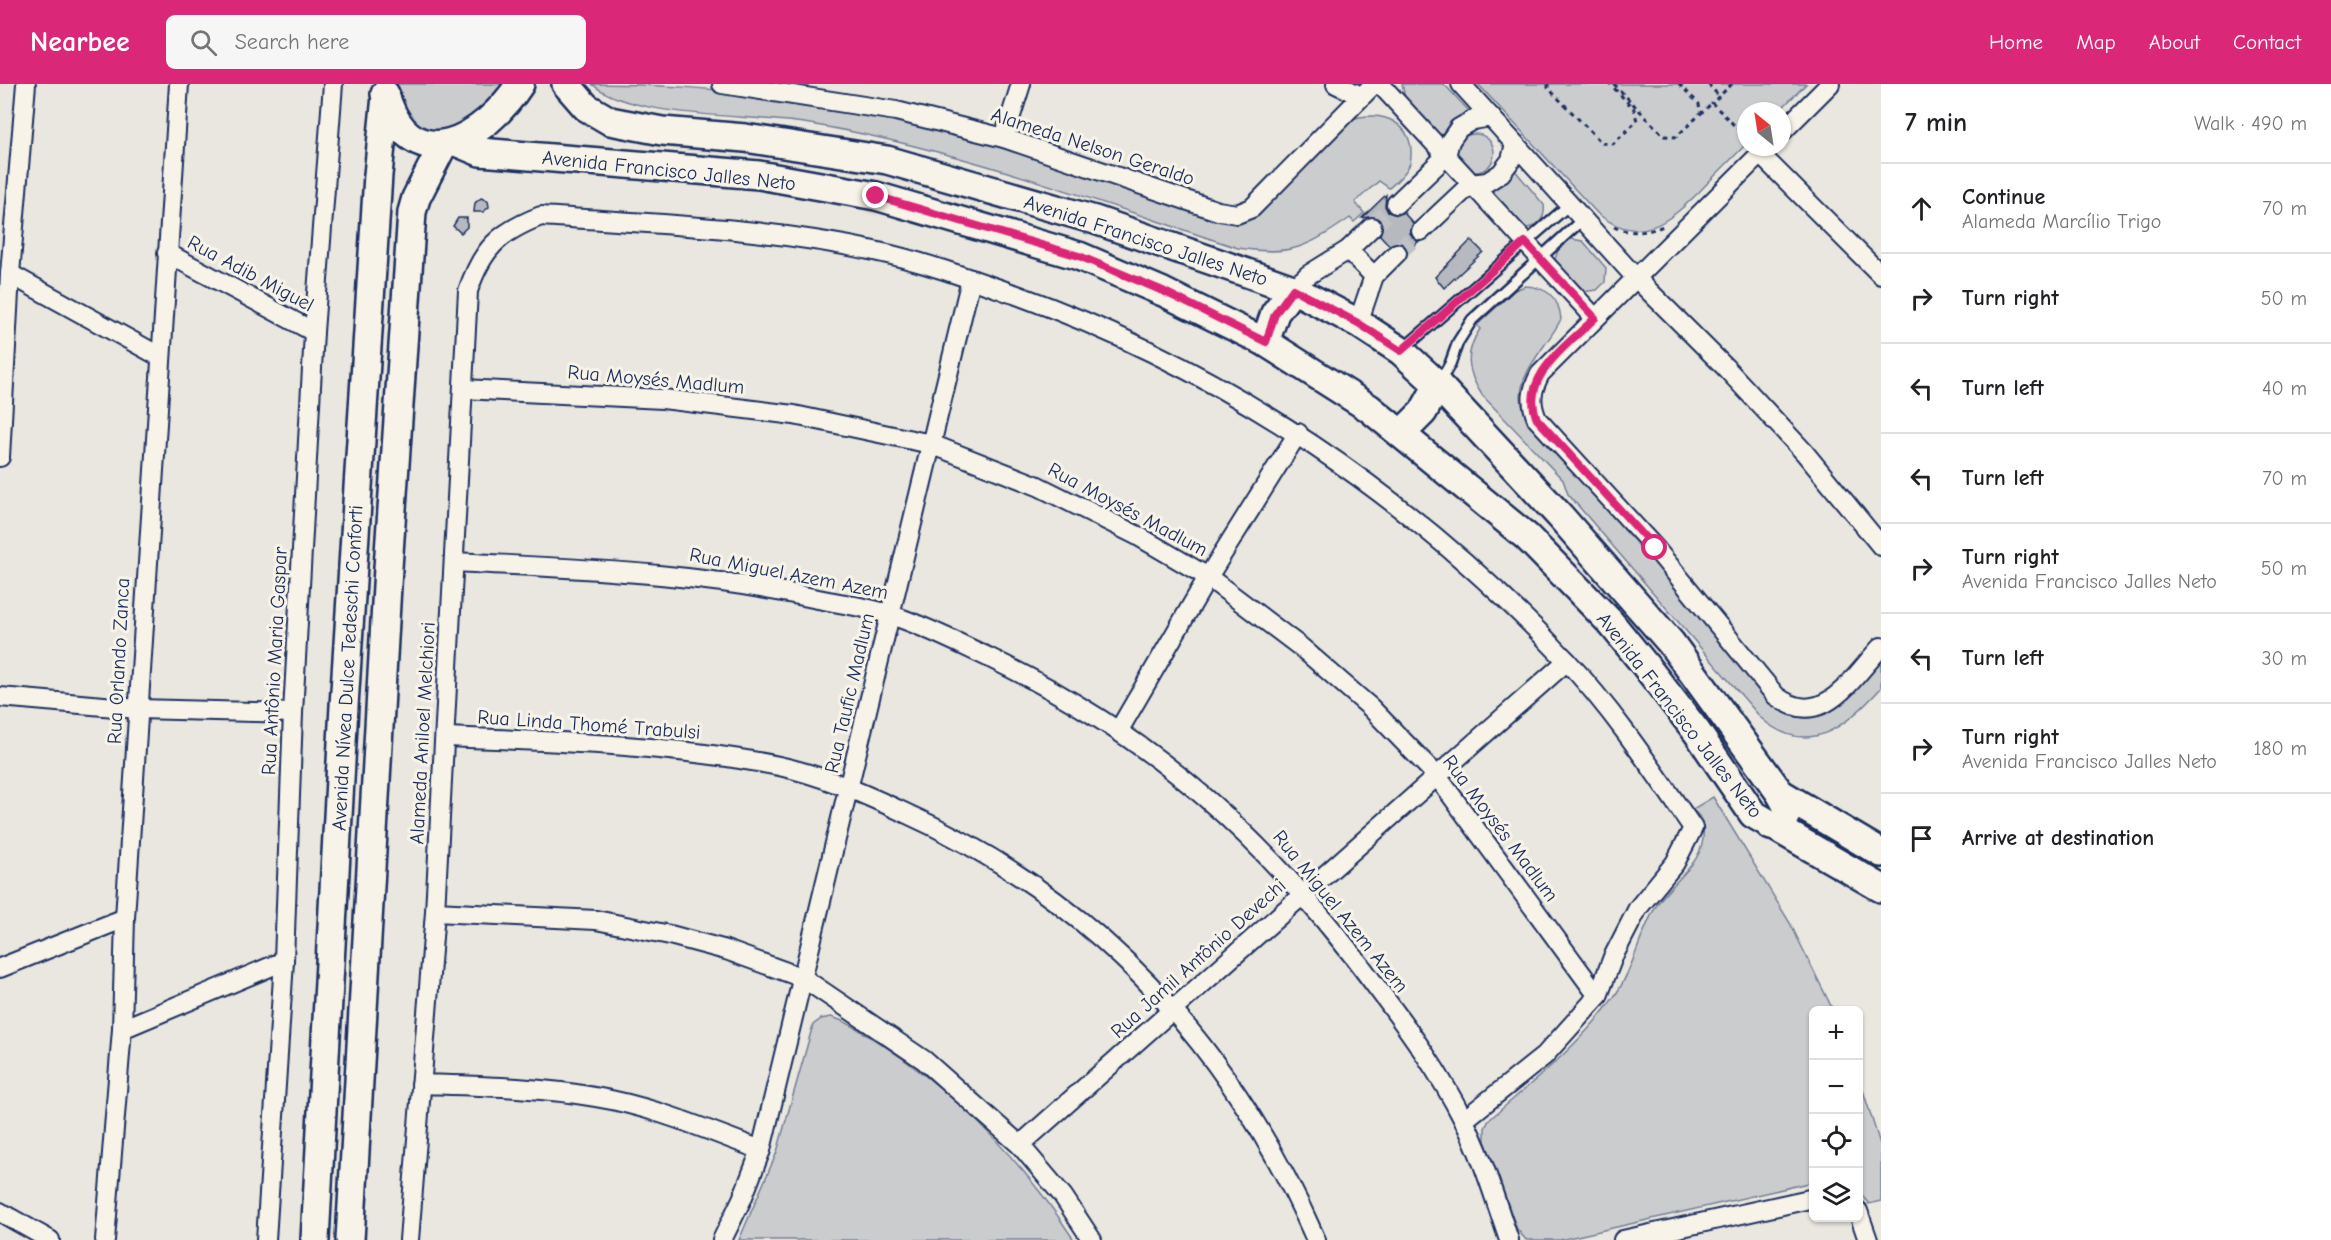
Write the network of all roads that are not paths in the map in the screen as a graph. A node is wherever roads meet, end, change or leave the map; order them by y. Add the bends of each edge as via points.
1 (26, 84) edge
2 (179, 84) edge
3 (333, 84) edge
4 (520, 84) edge
5 (566, 84) edge
6 (722, 84) edge
7 (1021, 84) edge
8 (1336, 84) edge
9 (1380, 84) edge
10 (1461, 84) edge
11 (1830, 84) edge
12 (385, 90) edge
13 (1367, 90) edge
14 (1491, 117) junction
15 (1791, 123) edge
16 (1004, 138) junction
17 (449, 143) junction
18 (1515, 144) junction
19 (1446, 156) junction
20 (1757, 156) edge
21 (1769, 156) edge
22 (1472, 184) junction
23 (1396, 204) tunnel mouth
24 (1570, 204) junction
25 (1584, 219) junction
26 (1372, 227) tunnel mouth
27 (1421, 231) tunnel mouth
28 (1525, 242) junction
29 (1348, 250) junction
30 (167, 253) junction
31 (1397, 253) tunnel mouth
32 (1540, 258) junction
33 (10, 274) junction
34 (1881, 275) edge
35 (1374, 276) junction
36 (1636, 278) junction
37 (971, 279) junction
38 (1293, 289) junction
39 (1595, 318) junction
40 (1358, 323) junction
41 (314, 332) junction
42 (1266, 342) junction
43 (3, 349) edge
44 (1401, 351) junction
45 (159, 356) junction
46 (1438, 385) junction
47 (463, 389) junction
48 (1298, 434) junction
49 (1401, 434) junction
50 (931, 444) junction
51 (0, 457) edge
52 (1881, 546) edge
53 (454, 562) junction
54 (1209, 577) junction
55 (891, 614) junction
56 (1881, 648) edge
57 (1567, 661) junction
58 (0, 697) edge
59 (138, 709) junction
60 (293, 713) junction
61 (1119, 730) junction
62 (445, 737) junction
63 (1437, 776) junction
64 (849, 788) junction
65 (1780, 793) junction
66 (1771, 826) junction
67 (1881, 853) edge
68 (1881, 888) edge
69 (1304, 894) junction
70 (435, 912) junction
71 (125, 918) junction
72 (284, 961) junction
73 (0, 968) edge
74 (804, 978) junction
75 (1598, 996) junction
76 (1174, 1009) junction
77 (122, 1029) junction
78 (421, 1084) junction
79 (1464, 1120) junction
80 (321, 1128) junction
81 (356, 1130) junction
82 (1020, 1145) junction
83 (761, 1150) junction
84 (1809, 1199) edge
85 (0, 1212) edge
86 (1862, 1222) edge
87 (50, 1240) edge
88 (105, 1240) edge
89 (266, 1240) edge
90 (315, 1240) edge
91 (350, 1240) edge
92 (409, 1240) edge
93 (722, 1240) edge
94 (1092, 1240) edge
95 (1316, 1240) edge
96 (1509, 1240) edge
97 (1623, 1240) edge
98 (1868, 1240) edge

1 - 33 street
2 - 30 street, Rua Orlando Zanca
3 - 41 street, Rua Antônio Maria Gaspar
4 - 17 street via 493,117
5 - 38 street, Avenida Francisco Jalles Neto via 586,108 610,121 887,160 1095,220
6 - 16 street, Alameda Nelson Geraldo via 896,111
7 - 16 street
8 - 13 street
9 - 19 street
10 - 14 street
11 - 15 street
12 - 17 street, Avenida Francisco Jalles Neto via 393,115 413,140 424,145
12 - 80 street, Avenida Nívea Dulce Tedeschi Conforti via 343,718
13 - 16 street, Alameda Nelson Geraldo via 1252,208 1237,214 1218,211
14 - 18 street
14 - 19 street via 1473,120 1459,128
17 - 42 street, Avenida Francisco Jalles Neto via 480,152 759,175 876,196 1079,256 1163,291
17 - 81 street, Avenida Nívea Dulce Tedeschi Conforti via 416,198 412,212
18 - 22 street via 1511,160 1501,173 1487,182
18 - 24 street
19 - 22 street
19 - 23 street
20 - 36 street
21 - 34 street
22 - 27 street
22 - 28 street
24 - 25 street
24 - 28 lane
25 - 32 lane
25 - 36 street
26 - 29 street
28 - 32 street
28 - 44 lane
29 - 35 street
29 - 38 street
30 - 41 street, Rua Adib Miguel
30 - 45 street, Rua Orlando Zanca
31 - 35 street
32 - 39 street
32 - 46 lane via 1472,320
33 - 43 street
33 - 45 street
35 - 40 street
36 - 39 street
36 - 52 street via 1804,452
37 - 47 street, Alameda Aniloel Melchiori via 876,251 775,232 541,216 500,237 484,253 468,291
37 - 48 street via 1070,314 1147,348
37 - 50 street, Rua Taufic Madlum
38 - 40 street, Avenida Francisco Jalles Neto
38 - 42 street via 1275,314
39 - 56 street via 1540,375 1532,397 1537,419 1655,548 1776,696 1806,710 1830,701
40 - 44 street, Avenida Francisco Jalles Neto
41 - 60 street, Rua Antônio Maria Gaspar
42 - 49 street, Avenida Francisco Jalles Neto via 1335,385
43 - 51 street
44 - 46 street, Avenida Francisco Jalles Neto
45 - 59 street, Rua Orlando Zanca
46 - 49 street via 1423,412
46 - 65 street, Avenida Francisco Jalles Neto via 1556,511 1671,643
47 - 50 street, Rua Moysés Madlum via 663,399 794,415
47 - 53 street, Alameda Aniloel Melchiori
48 - 54 street
48 - 57 street via 1426,529
49 - 66 street, Avenida Francisco Jalles Neto via 1527,537 1610,622 1696,732 1753,814
50 - 54 street, Rua Moysés Madlum via 1038,486
50 - 55 street, Rua Taufic Madlum
53 - 55 street, Rua Miguel Azem Azem via 668,573 767,587
53 - 62 street, Alameda Aniloel Melchiori
54 - 61 street
54 - 63 street, Rua Moysés Madlum via 1370,707
55 - 61 street, Rua Miguel Azem Azem via 1025,675
55 - 64 street, Rua Taufic Madlum
57 - 63 street, Rua Jamil Antônio Devechi
57 - 75 street via 1634,744 1693,828 1675,863 1638,908
58 - 59 street
59 - 60 street
59 - 71 street, Rua Orlando Zanca
60 - 72 street, Rua Antônio Maria Gaspar
61 - 69 street, Rua Miguel Azem Azem via 1193,785 1254,840
62 - 64 street, Rua Linda Thomé Trabulsi via 605,744 695,753 781,767
62 - 70 street, Alameda Aniloel Melchiori
63 - 69 street, Rua Jamil Antônio Devechi
63 - 75 street, Rua Moysés Madlum
64 - 74 street, Rua Taufic Madlum
64 - 76 street, Rua Linda Thomé Trabulsi via 934,826 1009,870 1075,916
65 - 66 street, Avenida Francisco Jalles Neto via 1789,810 1783,824
65 - 67 street, Avenida Francisco Jalles Neto
66 - 68 street, Avenida Francisco Jalles Neto
69 - 76 street, Rua Jamil Antônio Devechi
69 - 79 street, Rua Miguel Azem Azem via 1412,1034
70 - 74 street via 596,920 726,950
70 - 78 street, Alameda Aniloel Melchiori
71 - 73 street
71 - 77 street, Rua Orlando Zanca
72 - 77 street
72 - 89 street, Rua Antônio Maria Gaspar
74 - 82 street via 924,1060
74 - 83 street, Rua Taufic Madlum
75 - 79 street via 1544,1056
76 - 82 street, Rua Jamil Antônio Devechi
76 - 95 street, Rua Linda Thomé Trabulsi via 1259,1126
77 - 88 street, Rua Orlando Zanca
78 - 83 street via 516,1088 596,1097 666,1115
78 - 92 street, Alameda Aniloel Melchiori
79 - 96 street, Rua Miguel Azem Azem
80 - 81 street
80 - 90 street, Avenida Nívea Dulce Tedeschi Conforti
81 - 91 street, Avenida Nívea Dulce Tedeschi Conforti
82 - 94 street via 1063,1196
83 - 93 street, Rua Taufic Madlum
84 - 97 street
85 - 87 street
86 - 98 street

